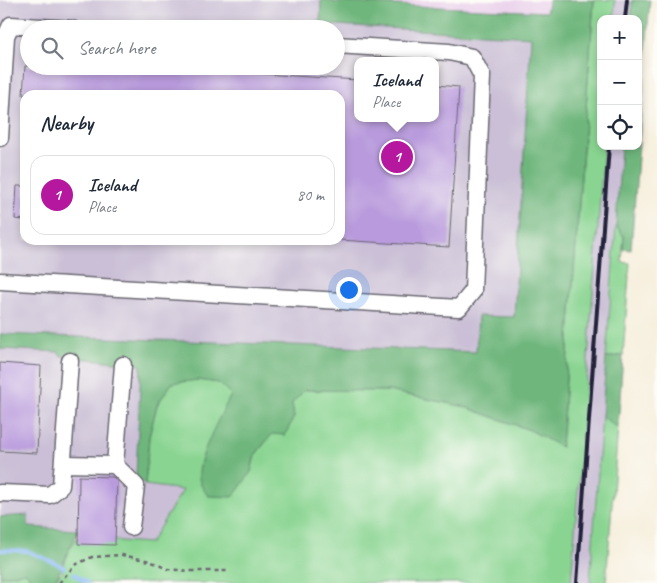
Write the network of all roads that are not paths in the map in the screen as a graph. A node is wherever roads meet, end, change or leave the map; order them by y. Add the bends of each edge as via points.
1 (20, 26) edge
2 (345, 46) edge
3 (0, 138) edge
4 (0, 281) edge
5 (70, 361) dead end
6 (123, 365) dead end
7 (63, 464) junction
8 (115, 465) junction
9 (0, 493) edge
10 (131, 527) dead end

1 - 3 lane via 11,25 6,36
2 - 4 lane via 449,52 472,57 482,76 473,291 458,308
5 - 7 lane
6 - 8 lane
7 - 8 lane
7 - 9 lane via 61,486 50,495
8 - 10 lane via 136,486

